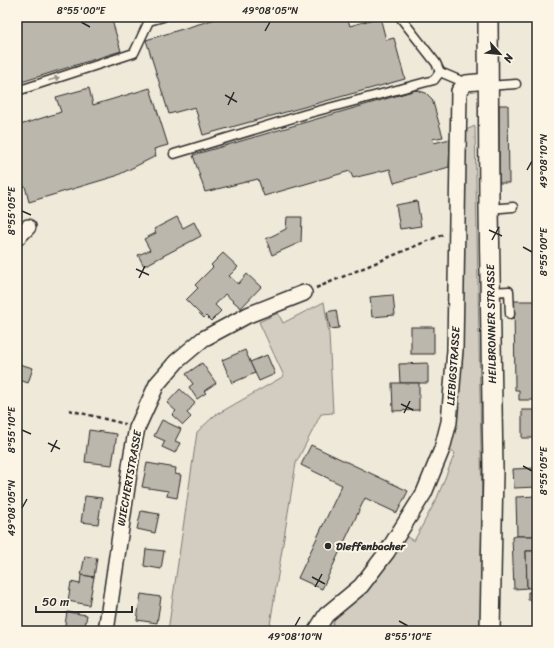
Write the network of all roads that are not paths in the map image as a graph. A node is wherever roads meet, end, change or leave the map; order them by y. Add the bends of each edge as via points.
1 (163, 17) edge
2 (400, 17) edge
3 (488, 17) edge
4 (148, 19) edge
5 (440, 72) junction
6 (466, 83) junction
7 (488, 83) junction
8 (516, 84) dead end
9 (17, 91) edge
10 (174, 154) dead end
11 (513, 207) dead end
12 (489, 209) junction
13 (28, 227) dead end
14 (17, 238) edge
15 (490, 292) junction
16 (304, 293) dead end
17 (510, 314) dead end
18 (106, 631) edge
19 (316, 631) edge
20 (490, 631) edge

1 - 4 lane
2 - 5 lane via 436,62
3 - 7 street, HEILBRONNER STRASSE
9 -> 4 lane via 134,54
5 - 6 lane
5 - 10 lane via 434,80 306,114
6 - 7 street
6 - 19 street, LIEBIGSTRASSE via 459,91 455,350 449,422 442,449 424,493 387,552 361,586 326,615
7 - 8 lane
7 - 12 street, HEILBRONNER STRASSE
11 - 12 lane
12 - 15 street, HEILBRONNER STRASSE
13 - 14 street
15 - 17 lane via 510,291
15 - 20 street, HEILBRONNER STRASSE via 493,470
16 - 18 street, WIECHERTSTRASSE via 248,315 203,339 176,361 157,384 137,428

